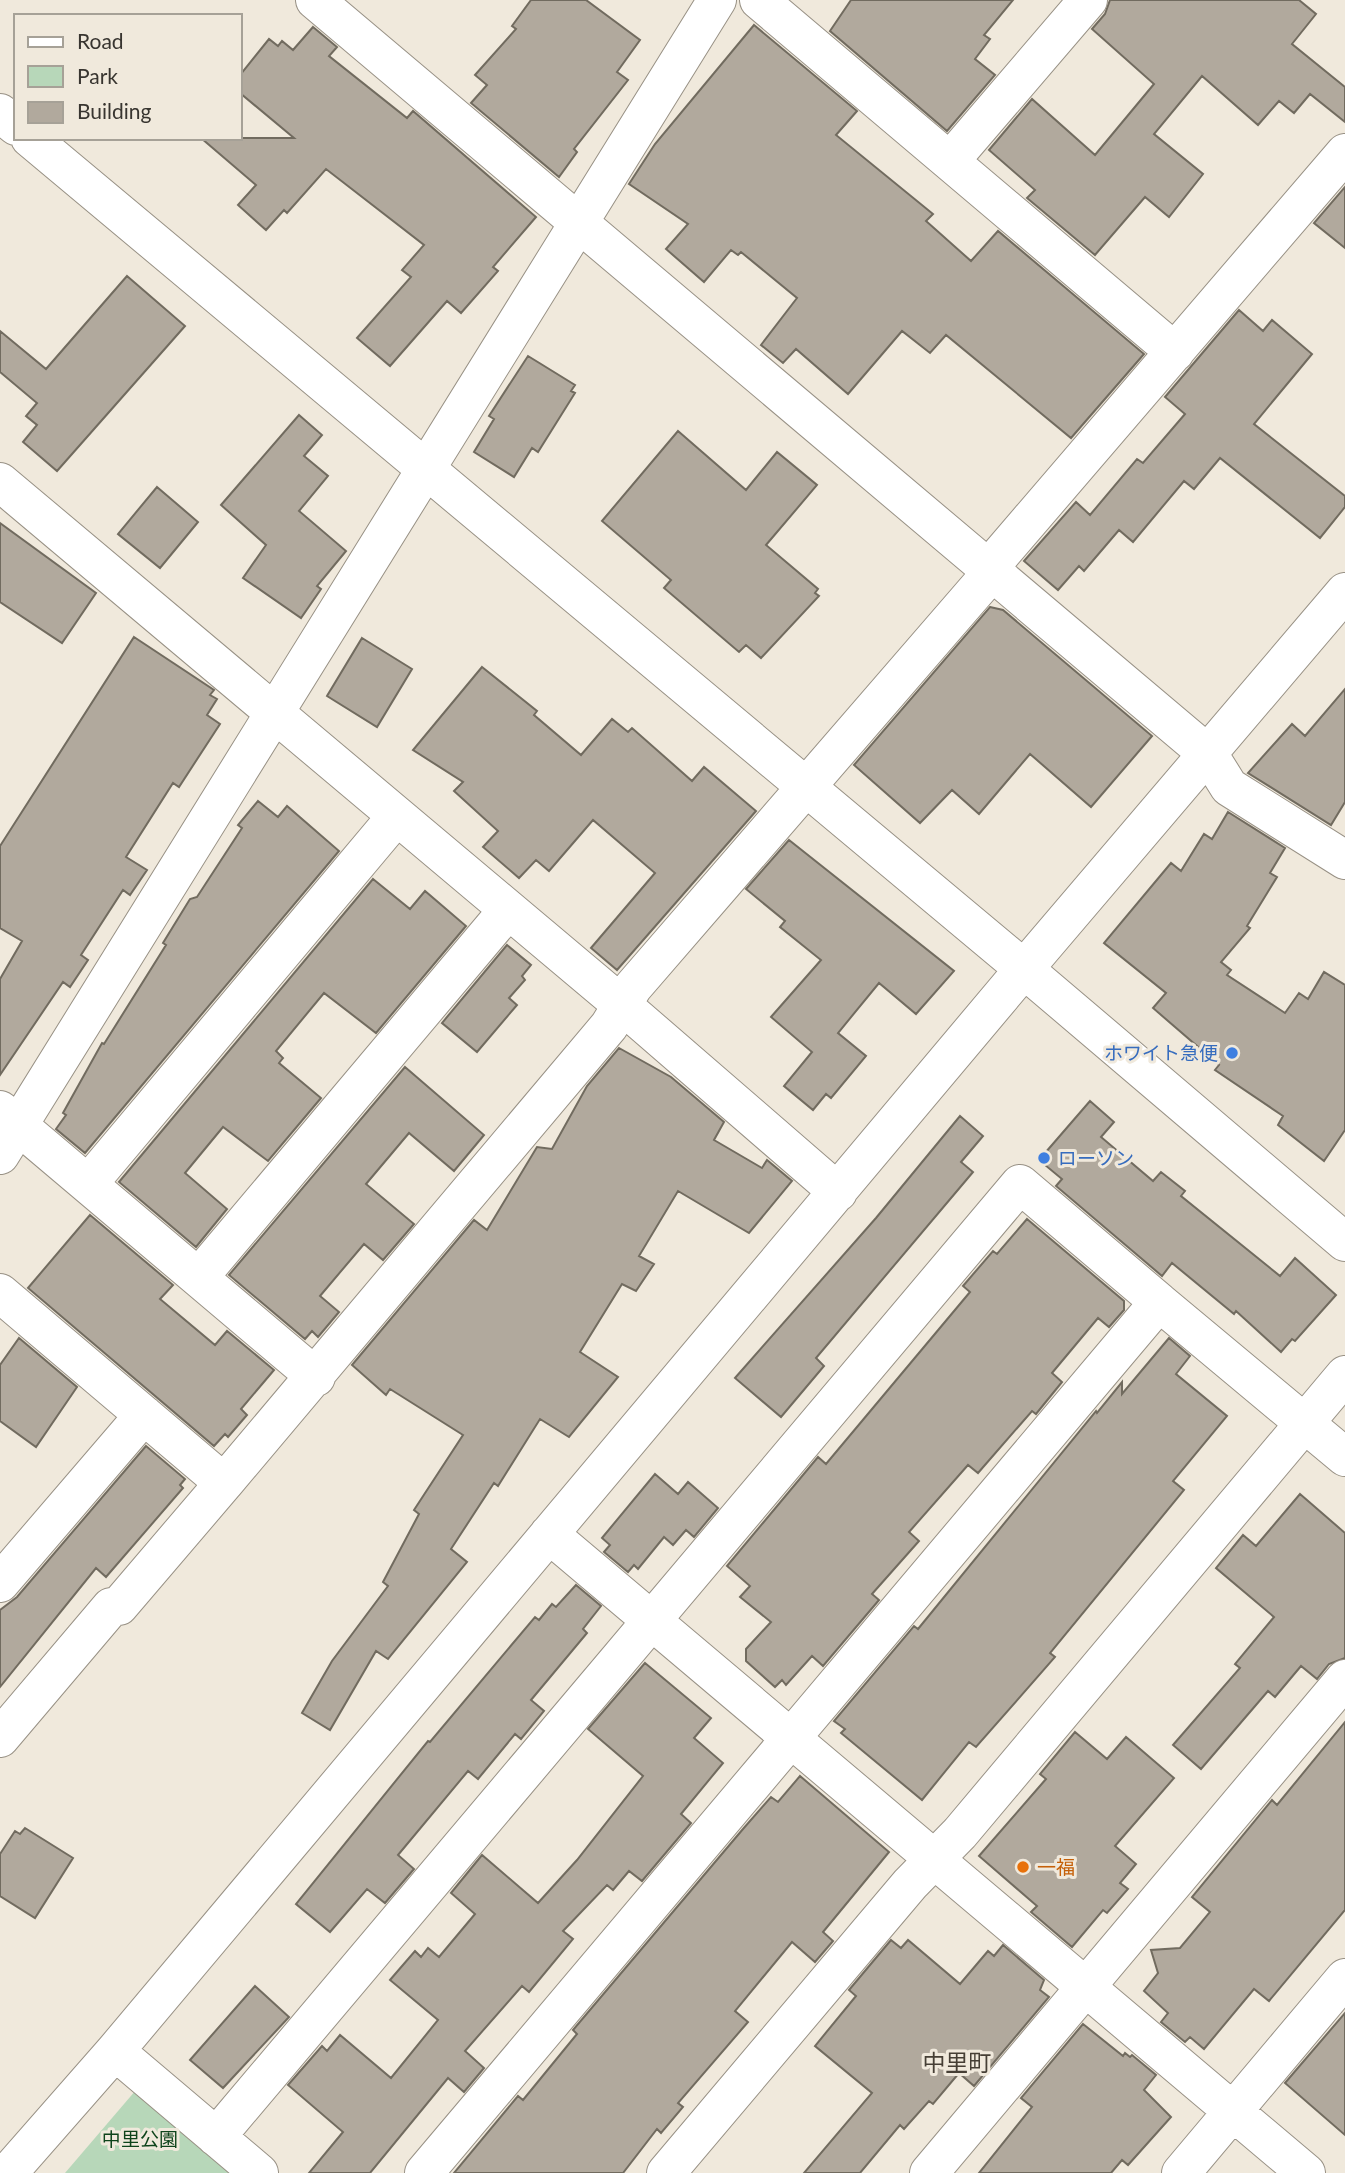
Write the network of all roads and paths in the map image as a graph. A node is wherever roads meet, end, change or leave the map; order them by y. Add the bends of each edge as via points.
1 (717, 0) edge
2 (759, 0) edge
3 (1088, 0) edge
4 (330, 5) edge
5 (0, 113) edge
6 (14, 125) edge
7 (32, 140) edge
8 (1345, 153) edge
9 (950, 161) junction
10 (580, 225) junction
11 (1175, 352) junction
12 (425, 469) junction
13 (2, 489) edge
14 (990, 571) junction
15 (1345, 592) edge
16 (273, 713) junction
17 (1209, 755) junction
18 (804, 788) junction
19 (396, 817) junction
20 (1345, 860) edge
21 (508, 910) junction
22 (1024, 969) junction
23 (622, 1005) junction
24 (6, 1130) edge
25 (88, 1184) junction
26 (838, 1192) junction
27 (1345, 1242) edge
28 (200, 1277) junction
29 (0, 1293) edge
30 (1159, 1302) junction
31 (1345, 1375) edge
32 (316, 1377) junction
33 (144, 1415) junction
34 (1304, 1423) junction
35 (1345, 1457) edge
36 (224, 1483) junction
37 (549, 1534) junction
38 (0, 1583) edge
39 (653, 1622) junction
40 (1345, 1679) edge
41 (0, 1738) edge
42 (791, 1739) junction
43 (935, 1859) junction
44 (1345, 1978) edge
45 (1086, 1986) junction
46 (115, 2051) junction
47 (1233, 2111) junction
48 (216, 2137) junction
49 (8, 2173) edge
50 (259, 2173) edge
51 (424, 2173) edge
52 (666, 2173) edge
53 (929, 2173) edge
54 (1181, 2173) edge
55 (1306, 2173) edge

1 - 10 street
2 - 9 street
3 - 9 street
4 - 10 street
5 - 6 street
7 - 12 street
8 - 11 street
9 - 11 street
10 - 12 street
10 - 14 street
11 - 14 street
12 - 16 street
12 - 18 street
13 - 16 street
14 - 17 street
14 - 18 street
15 - 17 street
16 - 19 street
16 - 24 street
17 - 20 street via 1229,787
17 - 22 street
18 - 22 street
18 - 23 street
19 - 21 street
19 - 25 street
21 - 23 street
21 - 28 street
22 - 26 street
22 - 27 street
23 - 26 street
23 - 32 street
24 - 25 street
25 - 28 street
26 - 37 street
28 - 32 street
29 - 33 street
30 - 34 street
30 - 39 street via 1020,1184
30 - 42 street
31 - 34 street
32 - 36 street
33 - 36 street
33 - 38 street
34 - 35 street
34 - 43 street
36 - 41 street
37 - 39 street
37 - 46 street
39 - 42 street
39 - 48 street
40 - 45 street
42 - 43 street
42 - 51 street
43 - 45 street
43 - 52 street
44 - 47 street
45 - 47 street
45 - 53 street
46 - 48 street
46 - 49 street
47 - 54 street
47 - 55 street
48 - 50 street

